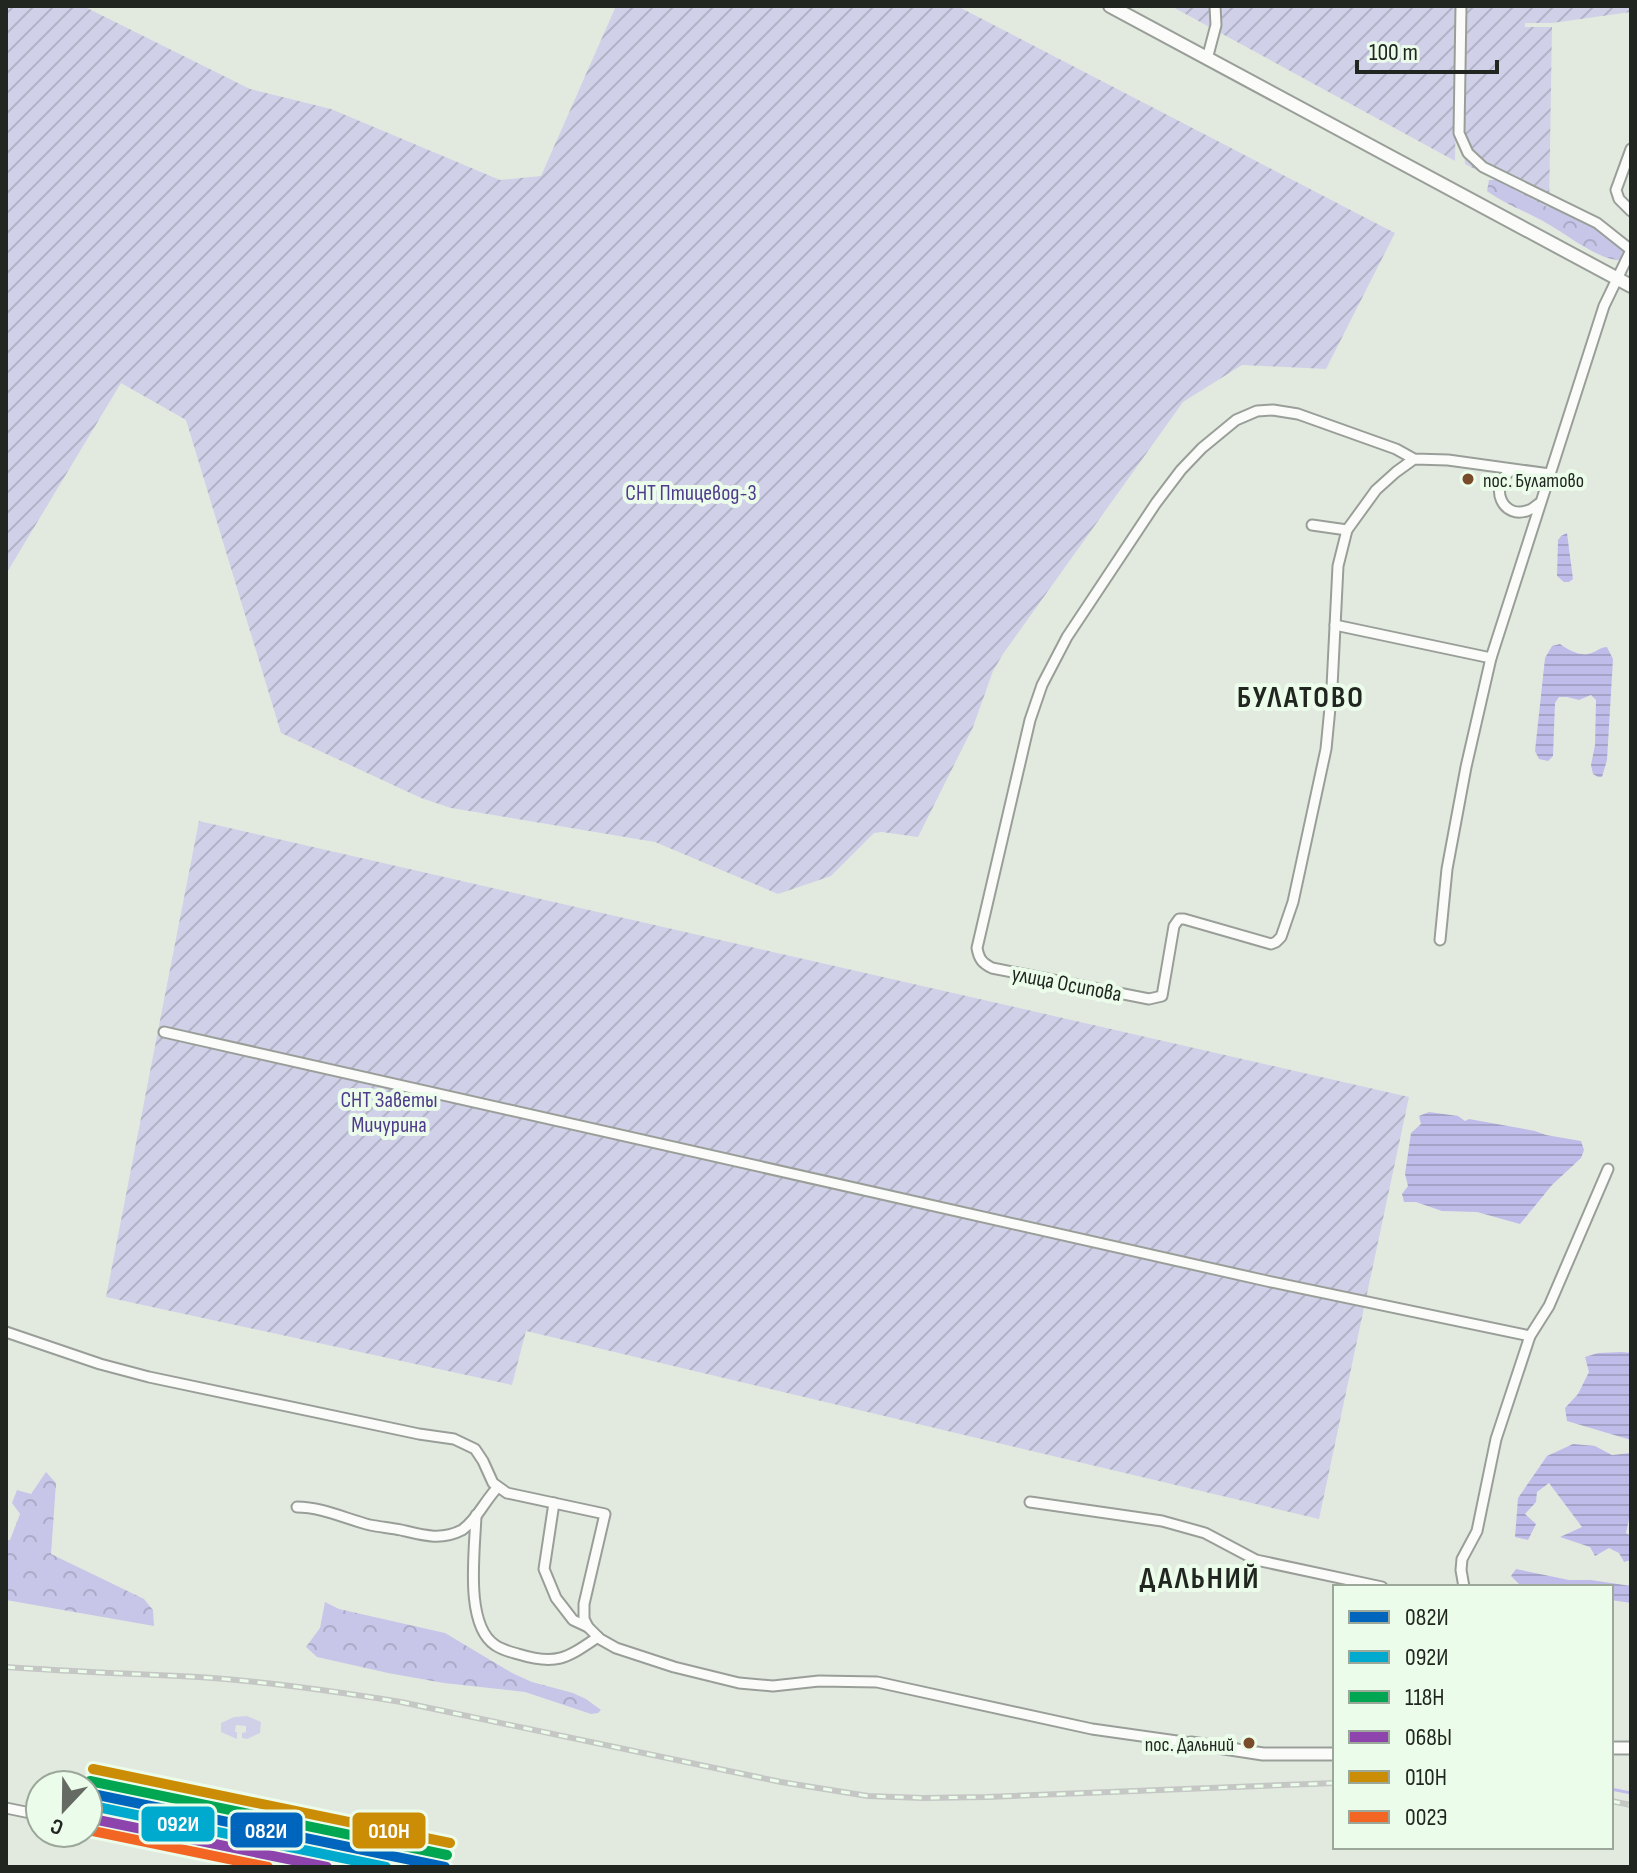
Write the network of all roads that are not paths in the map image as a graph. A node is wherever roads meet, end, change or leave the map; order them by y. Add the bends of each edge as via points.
1 (1110, 6) edge
2 (1215, 6) edge
3 (1461, 6) edge
4 (1207, 59) junction
5 (1631, 149) edge
6 (1631, 211) edge
7 (1631, 250) edge
8 (1617, 277) junction
9 (1631, 286) edge
10 (1414, 459) junction
11 (1512, 470) junction
12 (1550, 474) junction
13 (1540, 503) junction
14 (1312, 525) dead end
15 (1347, 530) junction
16 (1335, 625) junction
17 (1491, 658) junction
18 (1440, 940) dead end
19 (164, 1032) dead end
20 (1608, 1169) dead end
21 (6, 1332) edge
22 (1530, 1336) junction
23 (498, 1487) junction
24 (1030, 1502) dead end
25 (554, 1503) junction
26 (297, 1507) dead end
27 (476, 1515) junction
28 (1373, 1585) edge
29 (1464, 1585) edge
30 (588, 1627) junction
31 (598, 1637) junction
32 (1191, 1743) joint
33 (1333, 1754) edge
34 (104, 1829) edge
35 (173, 1844) dead end

1 - 4 main road
2 - 4 street
3 - 7 street via 1459,133 1468,153 1483,167 1597,223
4 - 8 main road
5 - 6 street via 1616,190
7 - 8 street
8 - 9 main road
8 - 12 street
10 - 11 street, улица Осипова
10 - 15 street, улица Осипова via 1376,490
10 - 16 street, улица Осипова via 1298,414 1273,410 1236,420 1181,470 1067,637 1042,685 977,948 983,964 1149,999 1162,996 1179,919 1276,942 1293,902 1326,749
11 - 12 street, улица Осипова
11 - 13 street via 1499,484 1505,506 1527,512
12 - 13 street
13 - 17 street
14 - 15 street
15 - 16 street, улица Осипова via 1338,566
16 - 17 street
17 - 18 street via 1447,869
19 - 22 street
20 - 22 street via 1549,1306
21 - 23 street via 149,1377 454,1439 475,1449
22 - 29 street via 1496,1439 1477,1531 1462,1559
23 - 25 street
23 - 27 street
24 - 28 street via 1162,1521 1205,1533 1256,1560
25 - 30 street via 544,1569 556,1598 573,1620
25 - 30 street via 605,1514 584,1604
26 - 27 street via 423,1537 462,1529
27 - 31 street via 475,1611 494,1645 526,1657 561,1659
30 - 31 street
31 - 32 street via 643,1658 739,1683 877,1682 1103,1731
32 - 33 street via 1263,1754
34 - 35 street

